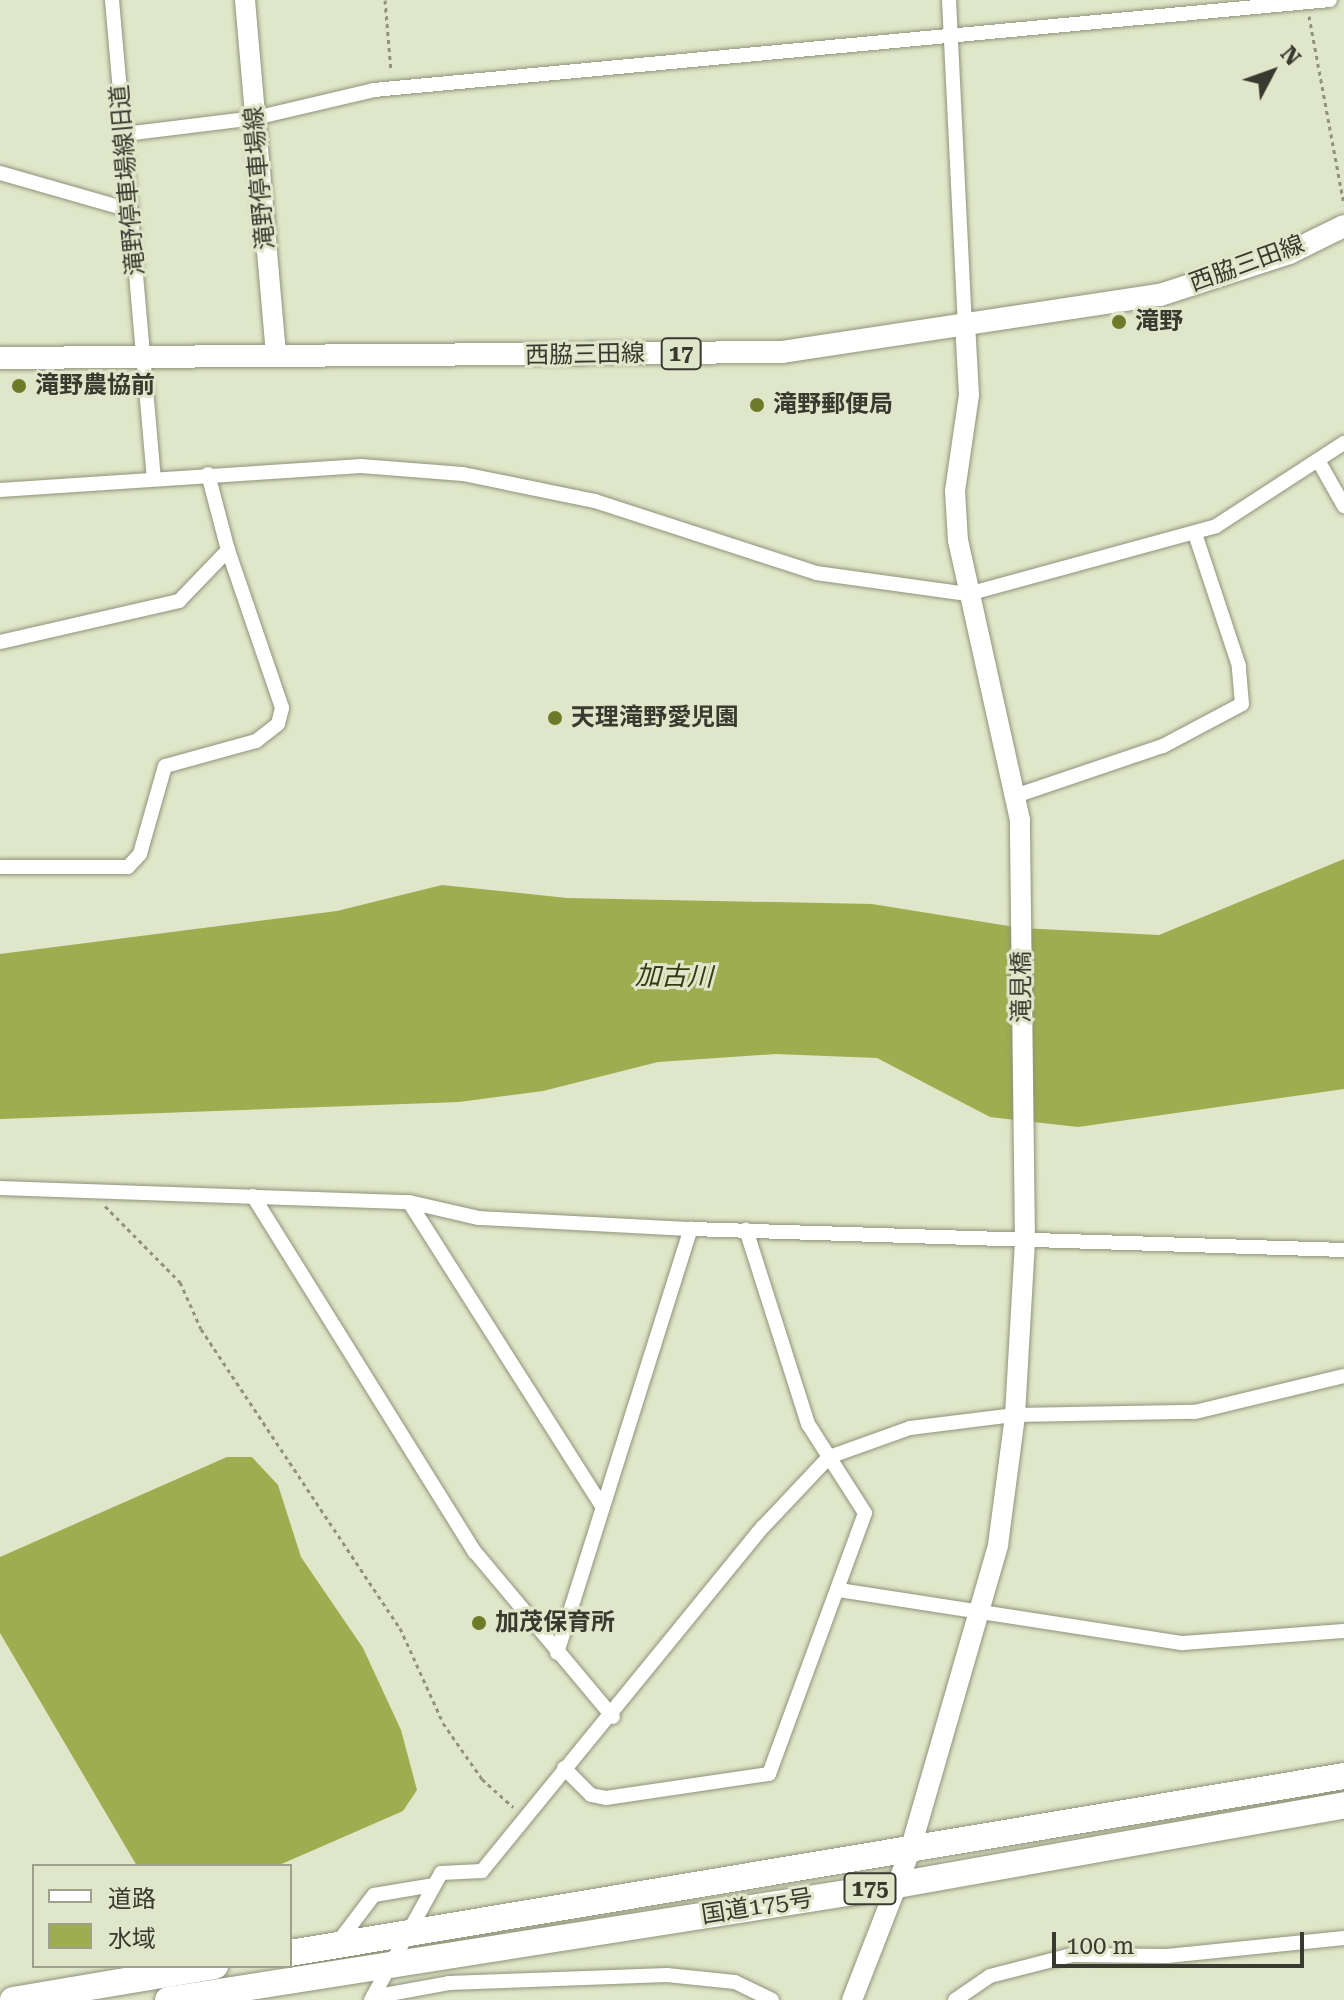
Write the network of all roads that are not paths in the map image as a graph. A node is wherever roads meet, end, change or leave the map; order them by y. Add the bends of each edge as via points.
1 (112, 0) edge
2 (245, 0) edge
3 (949, 0) edge
4 (1330, 0) edge
5 (953, 40) junction
6 (255, 118) junction
7 (125, 134) junction
8 (0, 173) edge
9 (130, 210) junction
10 (1341, 232) edge
11 (965, 323) junction
12 (276, 356) junction
13 (0, 358) edge
14 (144, 359) junction
15 (1344, 443) edge
16 (1319, 462) junction
17 (208, 474) junction
18 (154, 479) junction
19 (0, 490) edge
20 (1344, 506) edge
21 (1195, 534) junction
22 (228, 550) junction
23 (968, 594) junction
24 (0, 642) edge
25 (1018, 795) junction
26 (0, 867) edge
27 (0, 1188) edge
28 (253, 1196) junction
29 (409, 1202) junction
30 (691, 1229) junction
31 (746, 1230) junction
32 (1025, 1242) junction
33 (1344, 1250) edge
34 (1344, 1376) edge
35 (1015, 1415) junction
36 (829, 1457) junction
37 (601, 1505) junction
38 (839, 1590) junction
39 (979, 1612) junction
40 (1344, 1631) edge
41 (557, 1653) junction
42 (613, 1717) junction
43 (564, 1768) junction
44 (1344, 1776) edge
45 (1344, 1805) edge
46 (909, 1854) junction
47 (434, 1885) junction
48 (897, 1885) junction
49 (410, 1933) junction
50 (1344, 1938) edge
51 (335, 1946) junction
52 (292, 1953) edge
53 (394, 1965) junction
54 (203, 1968) edge
55 (372, 1999) edge
56 (13, 2000) edge
57 (168, 2000) edge
58 (772, 2000) edge
59 (852, 2000) edge
60 (955, 2000) edge

1 - 7 street, 滝野停車場線旧道
2 - 6 street, 滝野停車場線
3 - 5 street
4 - 5 street
5 - 6 street via 394,90
5 - 11 street
6 - 7 street
6 - 12 street, 滝野停車場線
7 - 9 street, 滝野停車場線旧道
8 - 9 street
9 - 14 street, 滝野停車場線旧道
10 - 11 main road, 西脇三田線 / 17 via 1160,295
11 - 12 main road, 西脇三田線 / 17 via 782,352
11 - 23 street, 滝見橋 via 969,395 955,491
12 - 14 main road, 西脇三田線 / 17
13 - 14 main road, 西脇三田線 / 17
14 - 18 street, 滝野停車場線旧道
15 - 16 street
16 - 20 street
16 - 21 street
17 - 18 street
17 - 22 street
17 - 23 street via 361,466 463,474 595,501 816,573
18 - 19 street
21 - 23 street
21 - 25 street via 1239,666 1242,704 1163,746
22 - 24 street via 179,601
22 - 26 street via 280,691 278,724 256,741 165,766 140,854 128,867
23 - 25 street, 滝見橋
25 - 32 street, 滝見橋
27 - 28 street
28 - 29 street
28 - 41 street via 475,1552
29 - 30 street via 479,1218
29 - 37 street
30 - 31 street
30 - 37 street via 650,1373
31 - 32 street
31 - 36 street via 777,1346
32 - 33 street
32 - 35 street, 滝見橋
34 - 35 street via 1195,1412
35 - 36 street via 910,1428
35 - 39 street, 滝見橋 via 998,1545
36 - 38 street via 865,1513
36 - 42 street via 763,1527
37 - 41 street
38 - 39 street
38 - 43 street via 769,1774 606,1798 591,1795
39 - 40 street via 1183,1643
39 - 46 street, 滝見橋
41 - 42 street
42 - 43 street
43 - 47 street via 482,1871 441,1873
44 - 46 highway, 国道175号 / 175
45 - 48 highway, 国道175号 / 175
46 - 48 street, 滝見橋
46 - 49 highway, 国道175号 / 175
47 - 49 street
47 - 51 street via 374,1895
48 - 53 highway, 国道175号 / 175
48 - 59 street, 滝見橋
49 - 51 highway, 国道175号 / 175
49 - 53 street
50 - 60 street via 1167,1956 1072,1955 990,1976
51 - 52 highway, 国道175号 / 175
53 - 55 street
53 - 57 highway, 国道175号 / 175
54 - 56 highway
55 - 58 street via 449,1983 667,1975 735,1982

